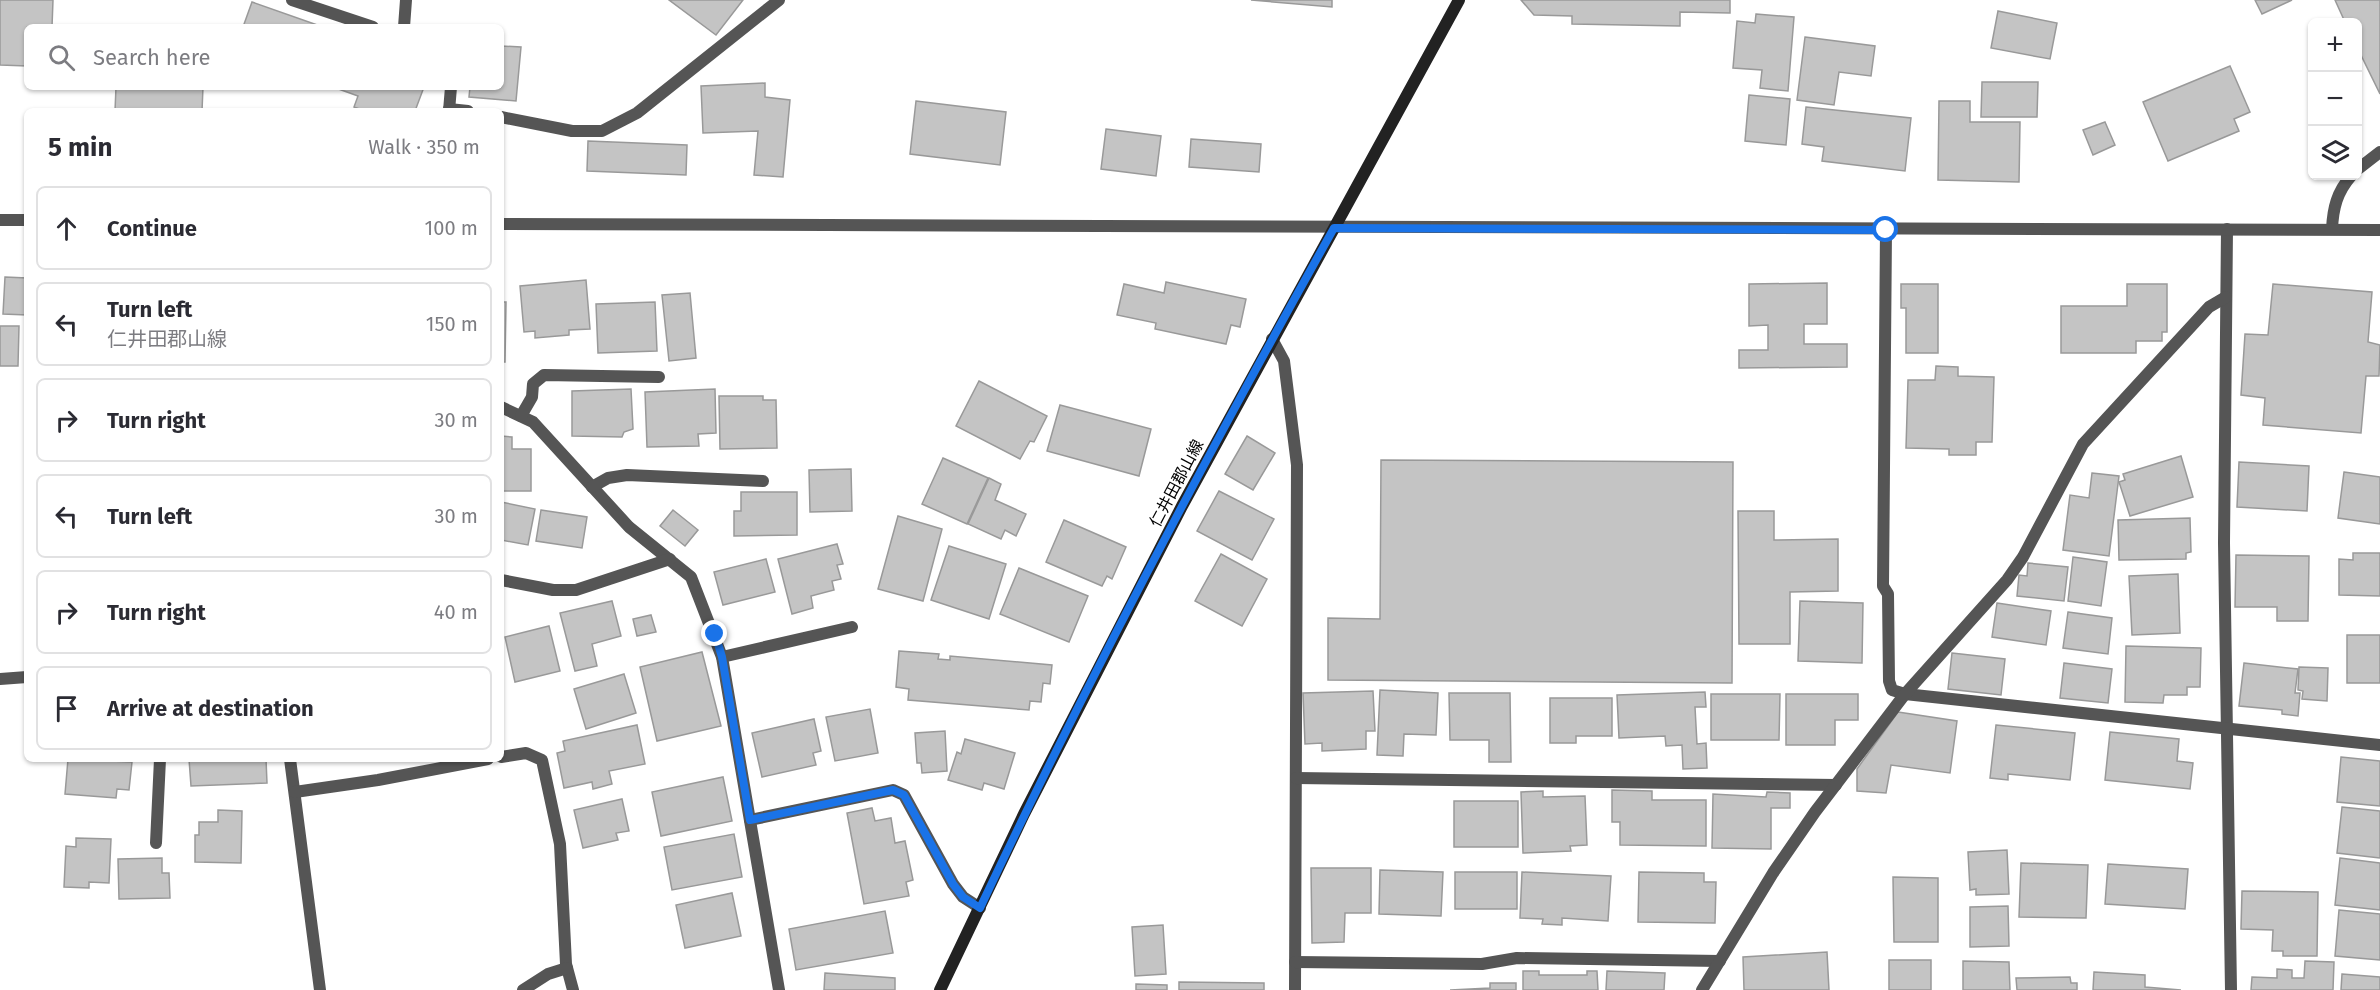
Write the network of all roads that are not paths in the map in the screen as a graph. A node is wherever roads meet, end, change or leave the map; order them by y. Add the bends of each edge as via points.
1 (292, 0) edge
2 (406, 0) edge
3 (779, 0) edge
4 (1459, 0) edge
5 (365, 24) edge
6 (404, 24) edge
7 (452, 90) edge
8 (449, 108) edge
9 (504, 118) edge
10 (2380, 152) edge
11 (2362, 166) edge
12 (2348, 180) edge
13 (0, 220) edge
14 (24, 220) edge
15 (504, 224) edge
16 (1334, 228) junction
17 (2332, 229) junction
18 (1886, 230) junction
19 (2227, 230) junction
20 (2380, 230) edge
21 (2226, 297) junction
22 (1272, 339) junction
23 (659, 377) dead end
24 (504, 408) edge
25 (521, 416) junction
26 (764, 481) dead end
27 (592, 487) junction
28 (670, 559) junction
29 (504, 581) edge
30 (852, 627) dead end
31 (722, 657) junction
32 (24, 677) edge
33 (0, 679) edge
34 (1905, 694) junction
35 (2227, 730) junction
36 (2380, 745) edge
37 (504, 757) edge
38 (160, 762) edge
39 (290, 762) edge
40 (472, 762) edge
41 (1296, 778) junction
42 (1836, 785) junction
43 (295, 792) junction
44 (750, 820) junction
45 (156, 843) dead end
46 (980, 908) junction
47 (1720, 961) junction
48 (1295, 962) junction
49 (567, 968) junction
50 (321, 990) edge
51 (523, 990) edge
52 (573, 990) edge
53 (779, 990) edge
54 (940, 990) edge
55 (1295, 990) edge
56 (1702, 990) edge
57 (2231, 990) edge

1 - 5 street
2 - 6 street
3 - 9 street via 637,113 602,131 572,131
4 - 16 main road, 仁井田郡山線
7 - 8 street
10 - 11 street
12 - 17 street via 2336,200
13 - 14 street
15 - 16 street
16 - 18 street
16 - 22 main road, 仁井田郡山線
17 - 19 street
17 - 20 street
18 - 19 street
18 - 34 street via 1884,586 1888,594 1890,686
19 - 21 street
21 - 34 street via 2209,307 2084,444 2007,580
21 - 35 street
22 - 41 street via 1284,361 1297,465
22 - 46 main road, 仁井田郡山線 via 1024,814
23 - 25 street via 544,375 533,384 532,397
24 - 25 street
25 - 27 street via 546,434
26 - 27 street via 627,475 608,478
27 - 28 street via 628,527
28 - 29 street via 576,590
28 - 31 street via 691,577
30 - 31 street
31 - 44 street
32 - 33 street
34 - 35 street
34 - 42 street
35 - 36 street
35 - 57 street
37 - 49 street via 526,753 542,760 560,844
38 - 45 street
39 - 43 street
40 - 43 street
41 - 42 street
41 - 48 street
42 - 47 street via 1773,873
43 - 50 street
44 - 46 street via 893,790 904,795 953,884 963,897
44 - 53 street
46 - 54 main road, 仁井田郡山線
47 - 48 street via 1517,958 1482,964
47 - 56 street
48 - 55 street
49 - 51 street via 548,974
49 - 52 street

